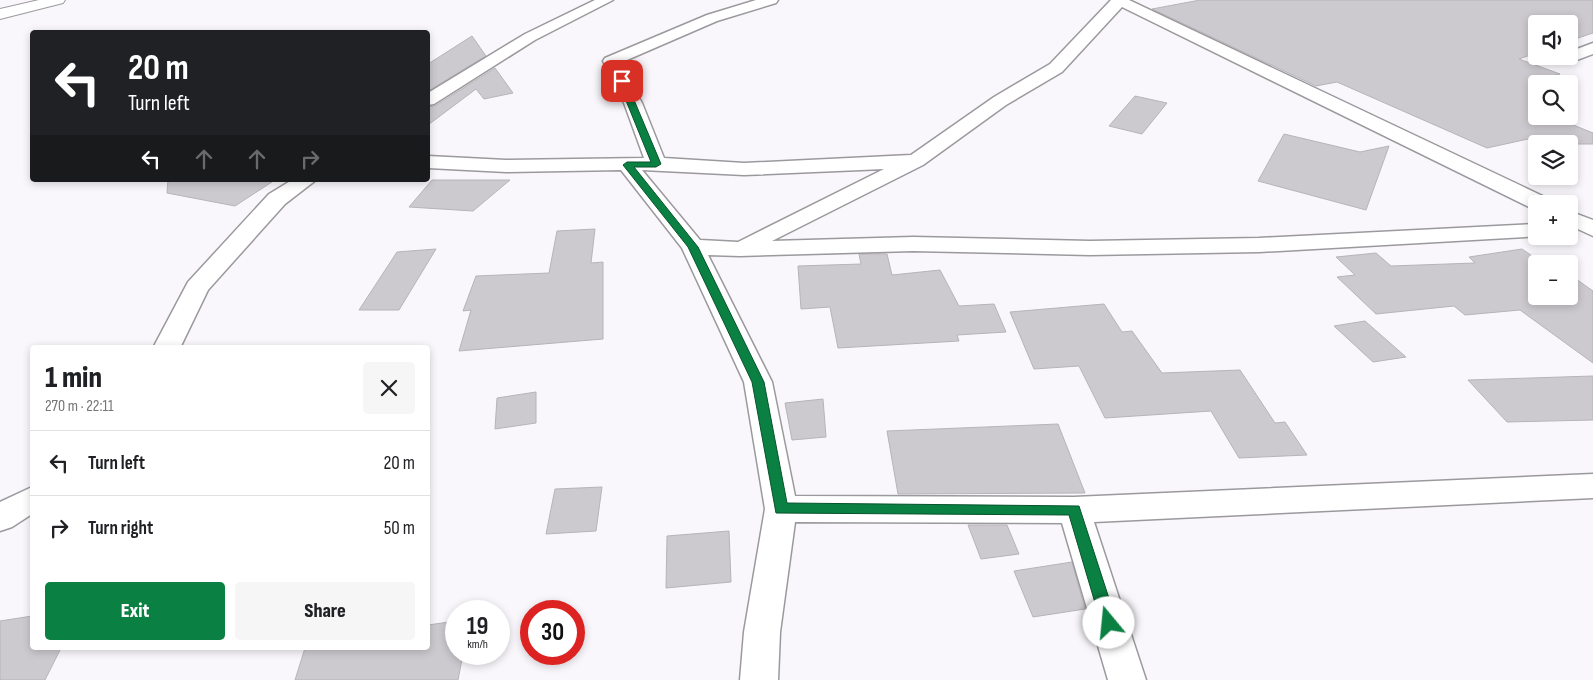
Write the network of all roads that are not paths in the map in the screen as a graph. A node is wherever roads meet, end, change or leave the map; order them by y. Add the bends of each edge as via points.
1 (58, 0) edge
2 (606, 0) edge
3 (771, 0) edge
4 (1119, 1) edge
5 (0, 14) edge
6 (1593, 48) edge
7 (1578, 54) edge
8 (430, 99) edge
9 (916, 161) junction
10 (430, 162) edge
11 (656, 164) junction
12 (627, 165) junction
13 (303, 182) edge
14 (1528, 198) edge
15 (1578, 222) edge
16 (1593, 229) edge
17 (1528, 231) edge
18 (1578, 233) edge
19 (1593, 234) edge
20 (693, 247) junction
21 (740, 249) junction
22 (168, 345) edge
23 (1593, 486) edge
24 (30, 500) edge
25 (781, 509) junction
26 (1074, 510) junction
27 (0, 518) edge
28 (759, 680) edge
29 (1127, 680) edge

1 - 5 main road
2 - 8 street via 530,37
3 - 11 street via 712,18 611,62 633,103
4 - 9 street via 1056,68 1000,101
4 - 14 street
6 - 7 street
9 - 11 street via 744,169
9 - 21 street
10 - 12 street via 506,166
11 - 12 street
12 - 20 street
13 - 22 street via 277,199 197,287
15 - 16 street
17 - 21 street via 1259,245 1090,248 913,244
18 - 19 street
20 - 21 street
20 - 25 street via 758,382
23 - 26 street
24 - 27 street
25 - 26 street
25 - 28 street via 762,632
26 - 29 street

